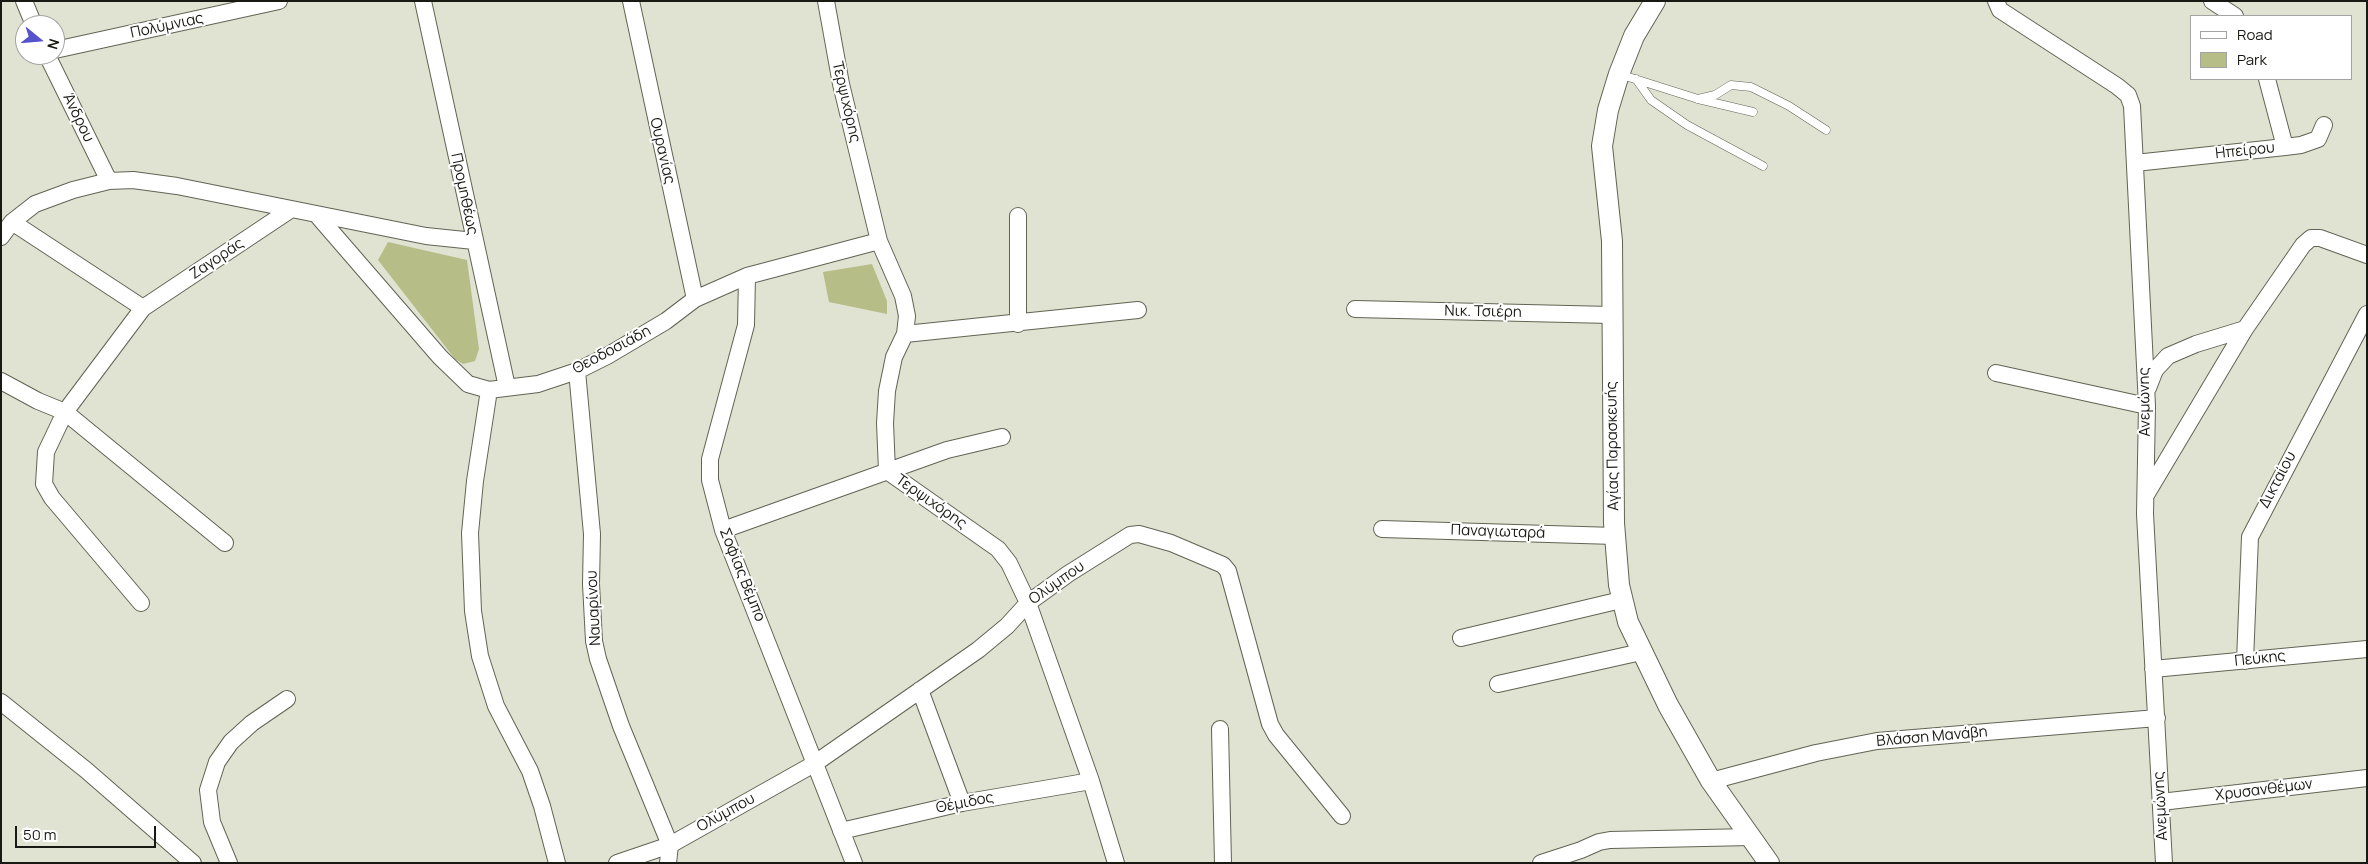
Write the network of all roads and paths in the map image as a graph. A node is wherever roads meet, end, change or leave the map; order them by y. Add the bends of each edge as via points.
1 (24, 1) edge
2 (279, 1) edge
3 (423, 1) edge
4 (631, 1) edge
5 (826, 1) edge
6 (1655, 1) edge
7 (2212, 1) edge
8 (1998, 6) edge
9 (30, 15) edge
10 (2233, 15) edge
11 (65, 48) edge
12 (51, 65) edge
13 (1628, 77) junction
14 (2267, 80) edge
15 (1698, 99) junction
16 (1753, 112) dead end
17 (2324, 125) dead end
18 (1826, 130) dead end
19 (2285, 147) junction
20 (2135, 163) junction
21 (1763, 166) dead end
22 (109, 181) junction
23 (290, 210) junction
24 (317, 215) junction
25 (1018, 216) dead end
26 (12, 222) junction
27 (1, 237) edge
28 (474, 241) junction
29 (879, 241) junction
30 (2367, 255) edge
31 (747, 276) junction
32 (695, 299) junction
33 (143, 308) junction
34 (1355, 308) dead end
35 (1138, 310) dead end
36 (2367, 314) edge
37 (1612, 315) junction
38 (1018, 324) junction
39 (2245, 329) junction
40 (905, 334) junction
41 (577, 371) junction
42 (1996, 373) dead end
43 (1, 381) edge
44 (507, 387) junction
45 (489, 390) junction
46 (2146, 399) junction
47 (65, 412) junction
48 (1002, 437) dead end
49 (887, 471) junction
50 (2145, 497) junction
51 (1382, 529) dead end
52 (723, 530) junction
53 (1615, 536) junction
54 (225, 543) dead end
55 (1621, 600) junction
56 (141, 603) dead end
57 (1028, 603) junction
58 (1461, 638) dead end
59 (2367, 649) edge
60 (1641, 652) junction
61 (2245, 661) junction
62 (2153, 669) junction
63 (1498, 684) dead end
64 (920, 690) junction
65 (287, 699) dead end
66 (1, 702) edge
67 (2157, 718) junction
68 (1220, 729) dead end
69 (814, 764) junction
70 (2367, 778) edge
71 (1091, 781) junction
72 (1711, 781) junction
73 (2162, 802) junction
74 (962, 803) junction
75 (1342, 816) dead end
76 (841, 831) junction
77 (1750, 837) junction
78 (670, 844) junction
79 (193, 863) edge
80 (229, 863) edge
81 (557, 863) edge
82 (617, 863) edge
83 (668, 863) edge
84 (854, 863) edge
85 (1116, 863) edge
86 (1223, 863) edge
87 (1541, 863) edge
88 (1769, 863) edge
89 (2164, 863) edge

1 - 9 street
2 - 11 street, Πολύμνιας
3 - 28 street, Προμηθέως
4 - 32 street, Ουρανίας
5 - 29 street, Τερψιχόρης via 841,84
6 - 13 street, Αγίας Παρασκευής via 1634,36
7 - 10 street
8 - 20 street, Ανεμώνης via 2128,95 2132,106
12 - 22 street, Άνδρου
13 - 15 lane
13 - 21 lane via 1650,100 1687,125
13 - 37 street, Αγίας Παρασκευής via 1608,110 1602,146 1612,241
14 - 19 street, Ηπείρου
15 - 16 lane
15 - 18 lane via 1714,95 1731,85 1751,87
17 - 19 street via 2318,139
19 - 20 street, Ηπείρου
20 - 46 street, Ανεμώνης
22 - 23 street via 133,180 177,186
22 - 26 street via 35,204
23 - 24 street
23 - 33 street, Ζαγοράς
24 - 28 street via 426,236
24 - 45 street, Θεοδοσιάδη via 440,358 468,384
25 - 38 street
26 - 27 street
26 - 33 street
28 - 44 street, Προμηθέως
29 - 31 street, Θεοδοσιάδη
29 - 40 street, Τερψιχόρης via 903,296 907,316
30 - 39 street via 2320,238 2311,238
31 - 32 street, Θεοδοσιάδη
31 - 52 street, Σοφίας Βέμπο via 746,325 710,459 710,480
32 - 41 street, Θεοδοσιάδη via 666,321
33 - 47 street, Ζαγοράς
34 - 37 street, Νικ. Τσιέρη
35 - 38 street
36 - 61 street, Δικταίου via 2250,537
37 - 53 street, Αγίας Παρασκευής
38 - 40 street
39 - 46 street via 2168,356 2155,370
39 - 50 street
40 - 49 street, Τερψιχόρης via 894,357 887,391
41 - 44 street, Θεοδοσιάδη via 538,384
41 - 78 street, Ναυαρίνου via 592,534 594,641 621,726
42 - 46 street
43 - 47 street
44 - 45 street, Θεοδοσιάδη
45 - 81 street via 470,533 473,611 480,656 496,706 530,771
46 - 50 street, Ανεμώνης
47 - 54 street
47 - 56 street, Ζαγοράς via 46,452 44,484 52,498
48 - 49 street via 947,450
49 - 52 street
49 - 57 street, Τερψιχόρης via 998,549 1009,563
50 - 62 street, Ανεμώνης
51 - 53 street, Παναγιωταρά
52 - 69 street, Σοφίας Βέμπο
53 - 55 street, Αγίας Παρασκευής
55 - 58 street
55 - 60 street, Αγίας Παρασκευής
57 - 64 street, Ολύμπου via 978,650
57 - 71 street, Τερψιχόρης
57 - 75 street, Ολύμπου via 1130,535 1148,535 1222,565 1232,578 1276,735
59 - 61 street, Πεύκης
60 - 63 street
60 - 72 street, Αγίας Παρασκευής
61 - 62 street, Πεύκης
62 - 67 street, Ανεμώνης
64 - 69 street, Ολύμπου
64 - 74 street
65 - 80 street via 252,723 231,742 216,762 208,790 212,822
66 - 79 street via 86,770
67 - 72 street, Βλάσση Μανάβη via 1877,741 1816,753
67 - 73 street, Ανεμώνης
68 - 86 street
69 - 76 street, Σοφίας Βέμπο
69 - 78 street, Ολύμπου
70 - 73 street, Χρυσανθέμων
71 - 74 street, Θέμιδος
71 - 85 street, Τερψιχόρης
72 - 77 street, Αγίας Παρασκευής
73 - 89 street, Ανεμώνης
74 - 76 street, Θέμιδος
76 - 84 street, Σοφίας Βέμπο
77 - 87 street via 1610,840
77 - 88 street, Αγίας Παρασκευής
78 - 82 street, Ολύμπου
78 - 83 street, Ναυαρίνου

